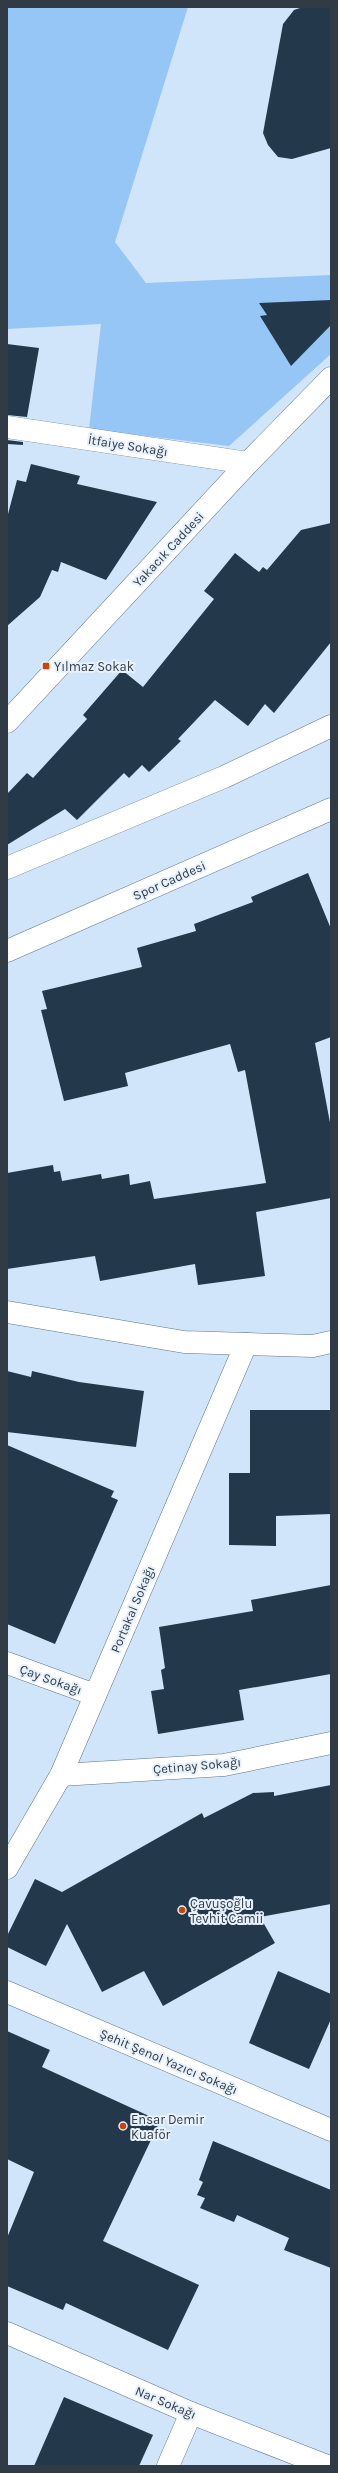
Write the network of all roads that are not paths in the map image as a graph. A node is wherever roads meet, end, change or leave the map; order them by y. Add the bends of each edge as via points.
1 (331, 378) edge
2 (7, 427) edge
3 (248, 463) junction
4 (7, 722) edge
5 (331, 726) edge
6 (331, 809) edge
7 (7, 868) edge
8 (7, 951) edge
9 (7, 1312) edge
10 (331, 1342) edge
11 (246, 1344) junction
12 (7, 1663) edge
13 (94, 1695) junction
14 (331, 1743) edge
15 (61, 1775) junction
16 (7, 1868) edge
17 (7, 1992) edge
18 (331, 2130) edge
19 (7, 2333) edge
20 (191, 2413) junction
21 (168, 2466) edge
22 (327, 2466) edge

1 - 3 street, Yakacık Caddesi
2 - 3 street, İtfaiye Sokağı
3 - 4 street, Yakacık Caddesi
5 - 7 street via 224,778
6 - 8 street, Spor Caddesi
9 - 11 street via 184,1342
10 - 11 street via 313,1346
11 - 13 street, Portakal Sokağı
12 - 13 street, Çay Sokağı
13 - 15 street, Portakal Sokağı
14 - 15 street, Çetinay Sokağı via 224,1765
15 - 16 street, Portakal Sokağı
17 - 18 street, Şehit Şenol Yazıcı Sokağı
19 - 20 street, Nar Sokağı
20 - 21 street
20 - 22 street, Nar Sokağı

